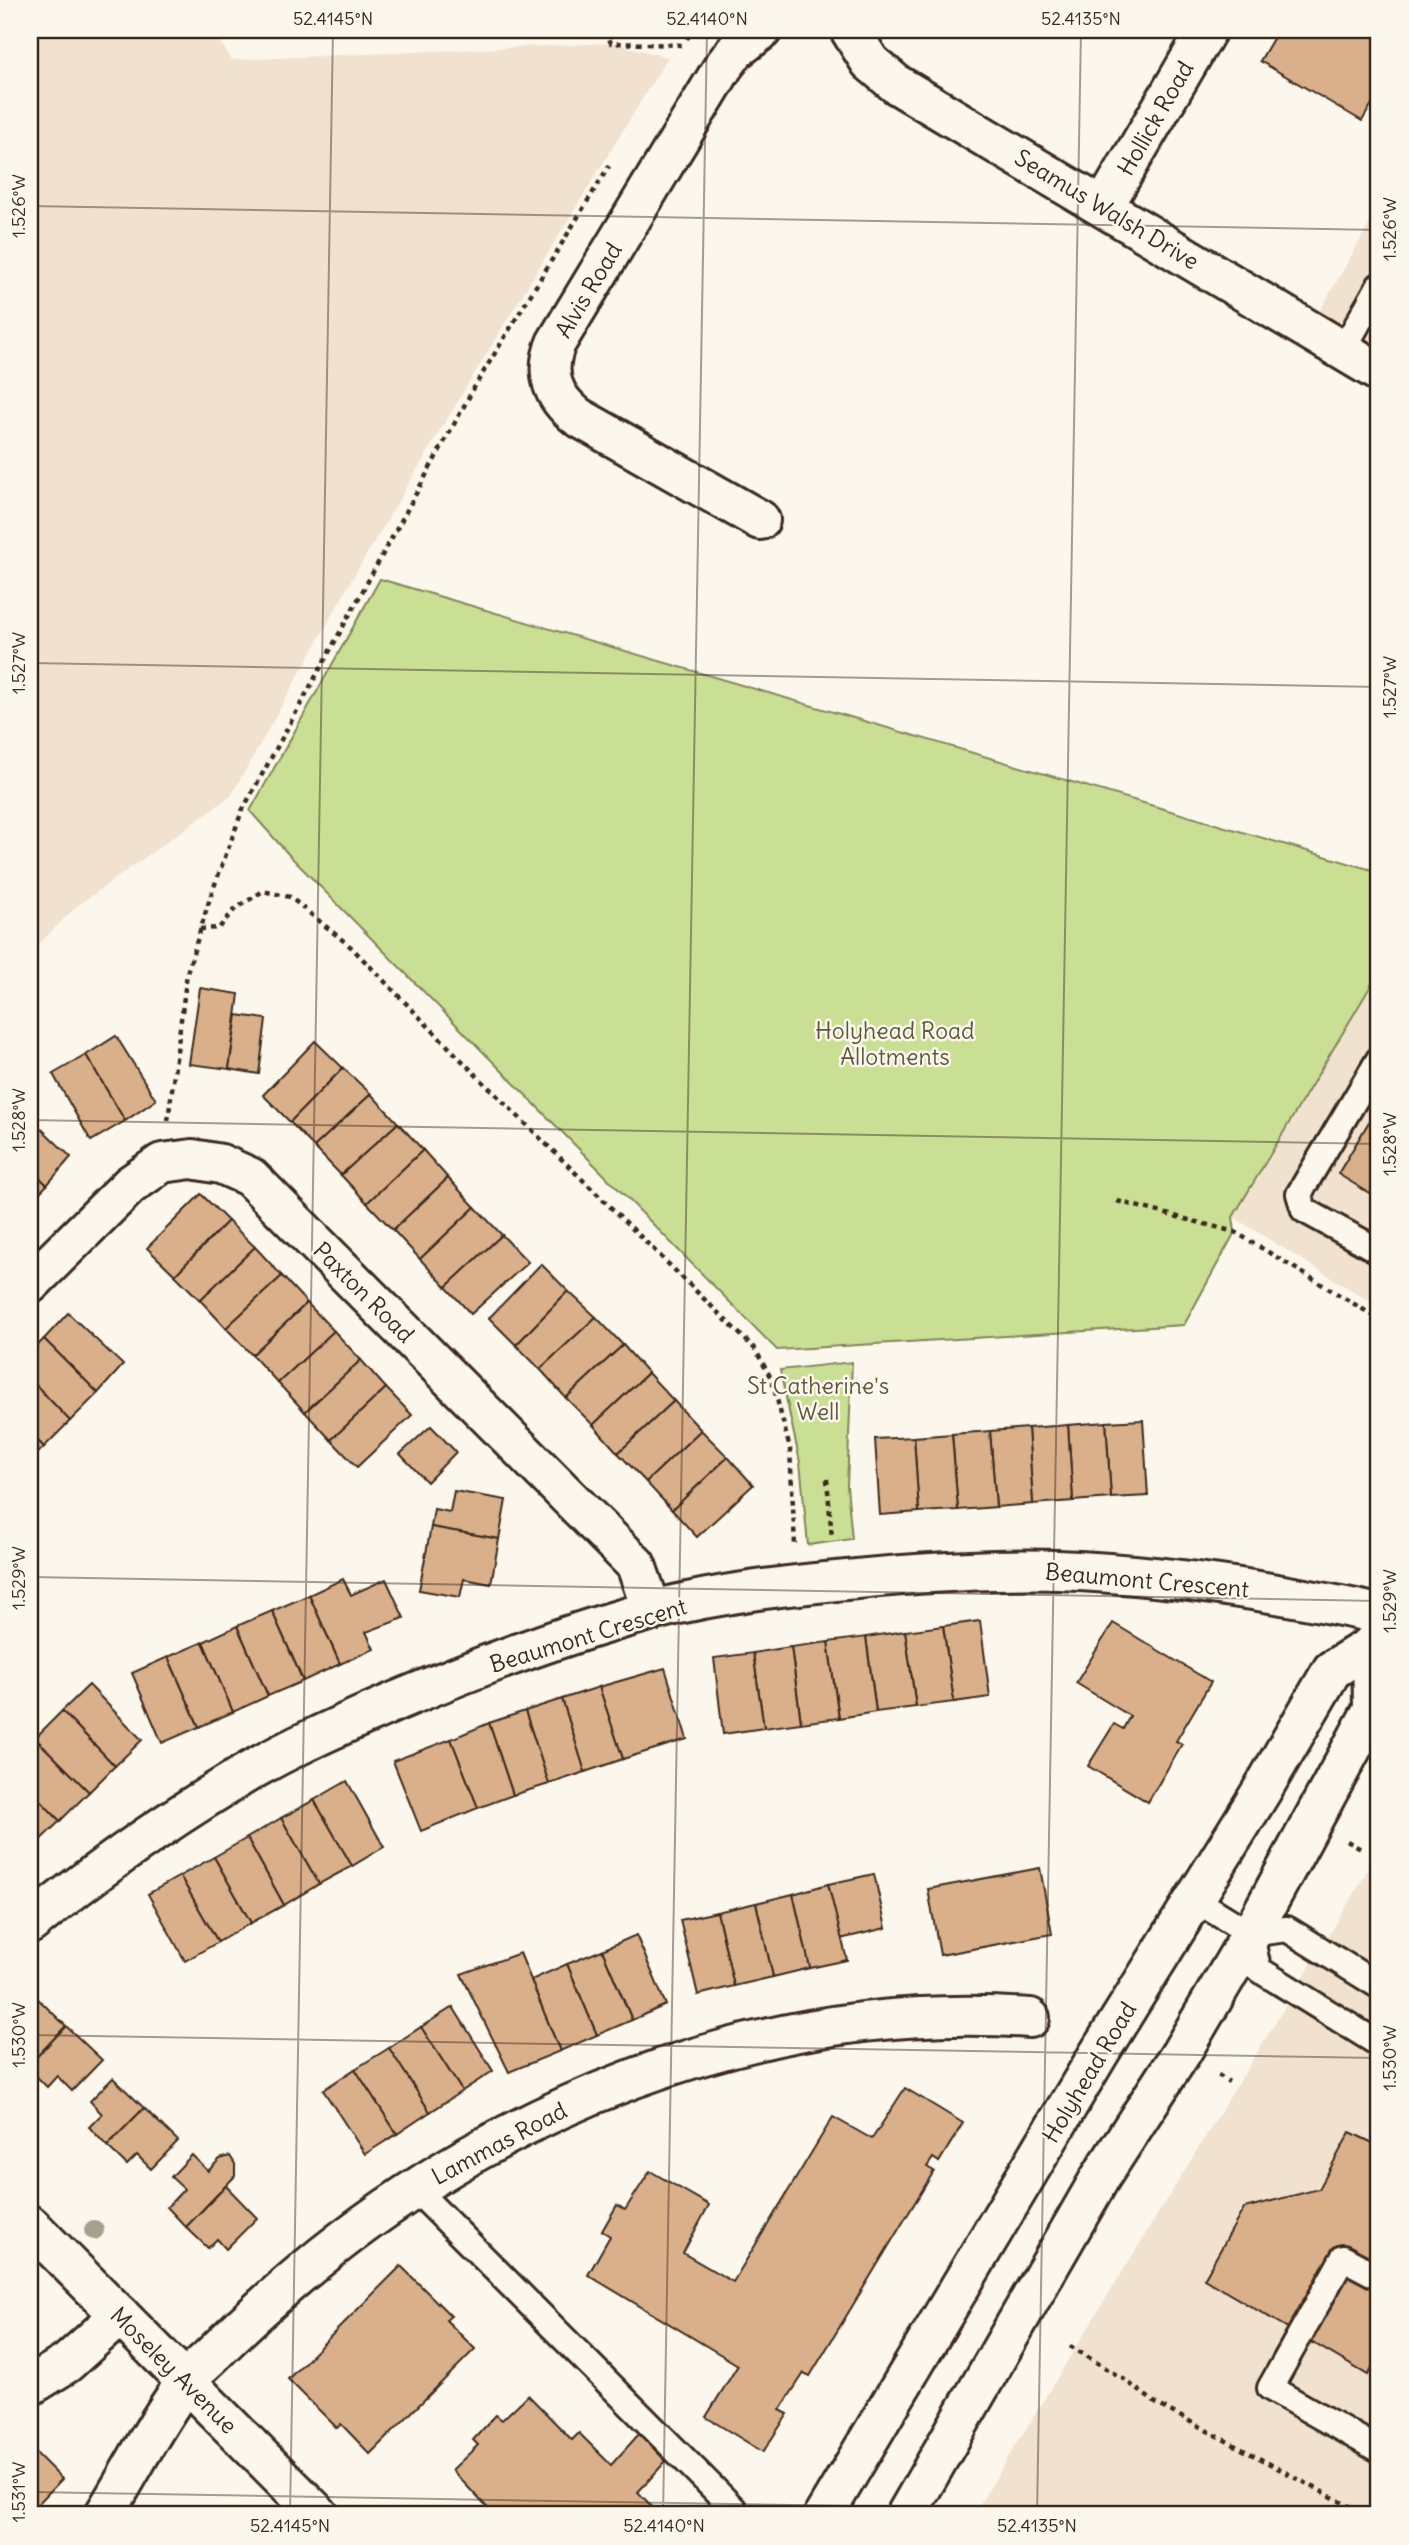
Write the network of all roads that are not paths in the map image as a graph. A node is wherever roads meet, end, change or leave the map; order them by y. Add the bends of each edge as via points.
1 (762, 30) edge
2 (850, 30) edge
3 (1207, 30) edge
4 (1104, 206) junction
5 (1379, 286) edge
6 (1343, 350) junction
7 (1379, 372) edge
8 (760, 520) dead end
9 (1379, 1059) edge
10 (1379, 1251) edge
11 (30, 1284) edge
12 (652, 1611) junction
13 (1377, 1631) edge
14 (1194, 1899) junction
15 (30, 1924) edge
16 (1251, 1934) junction
17 (1379, 1986) edge
18 (1030, 2018) dead end
19 (1379, 2044) edge
20 (414, 2188) junction
21 (30, 2225) edge
22 (1379, 2277) edge
23 (120, 2315) junction
24 (186, 2381) junction
25 (30, 2386) edge
26 (1379, 2450) edge
27 (734, 2508) dead end
28 (315, 2514) edge
29 (104, 2515) edge
30 (824, 2515) edge
31 (906, 2515) edge

1 - 8 main road, Alvis Road via 723,67 556,343 549,371 558,398 578,417
2 - 4 main road, Seamus Walsh Drive via 870,62 896,83
3 - 4 main road, Hollick Road
4 - 6 main road, Seamus Walsh Drive
5 - 6 lane
6 - 7 main road, Seamus Walsh Drive
9 - 10 lane via 1299,1194 1304,1210
11 - 12 main road, Paxton Road via 130,1185 162,1163 192,1159 221,1164 250,1177 636,1565
12 - 13 main road, Beaumont Crescent via 818,1582 979,1570 1058,1570 1199,1581 1271,1592
12 - 15 main road, Beaumont Crescent via 490,1664 288,1751 133,1847
13 - 14 main road, Holyhead Road via 1332,1670
13 - 16 main road via 1373,1709
14 - 16 lane
14 - 30 main road, Holyhead Road
16 - 17 lane via 1287,1929
16 - 19 lane via 1258,1969
16 - 31 main road via 1100,2178
18 - 20 main road, Lammas Road via 977,2014 840,2025 704,2056 635,2077 566,2106
20 - 24 main road, Lammas Road via 304,2271 244,2322
20 - 27 lane
21 - 23 main road, Moseley Avenue
22 - 26 lane via 1343,2258 1270,2388
23 - 24 main road, Moseley Avenue
23 - 25 main road via 66,2363
24 - 28 main road, Moseley Avenue
24 - 29 main road, Lammas Road

